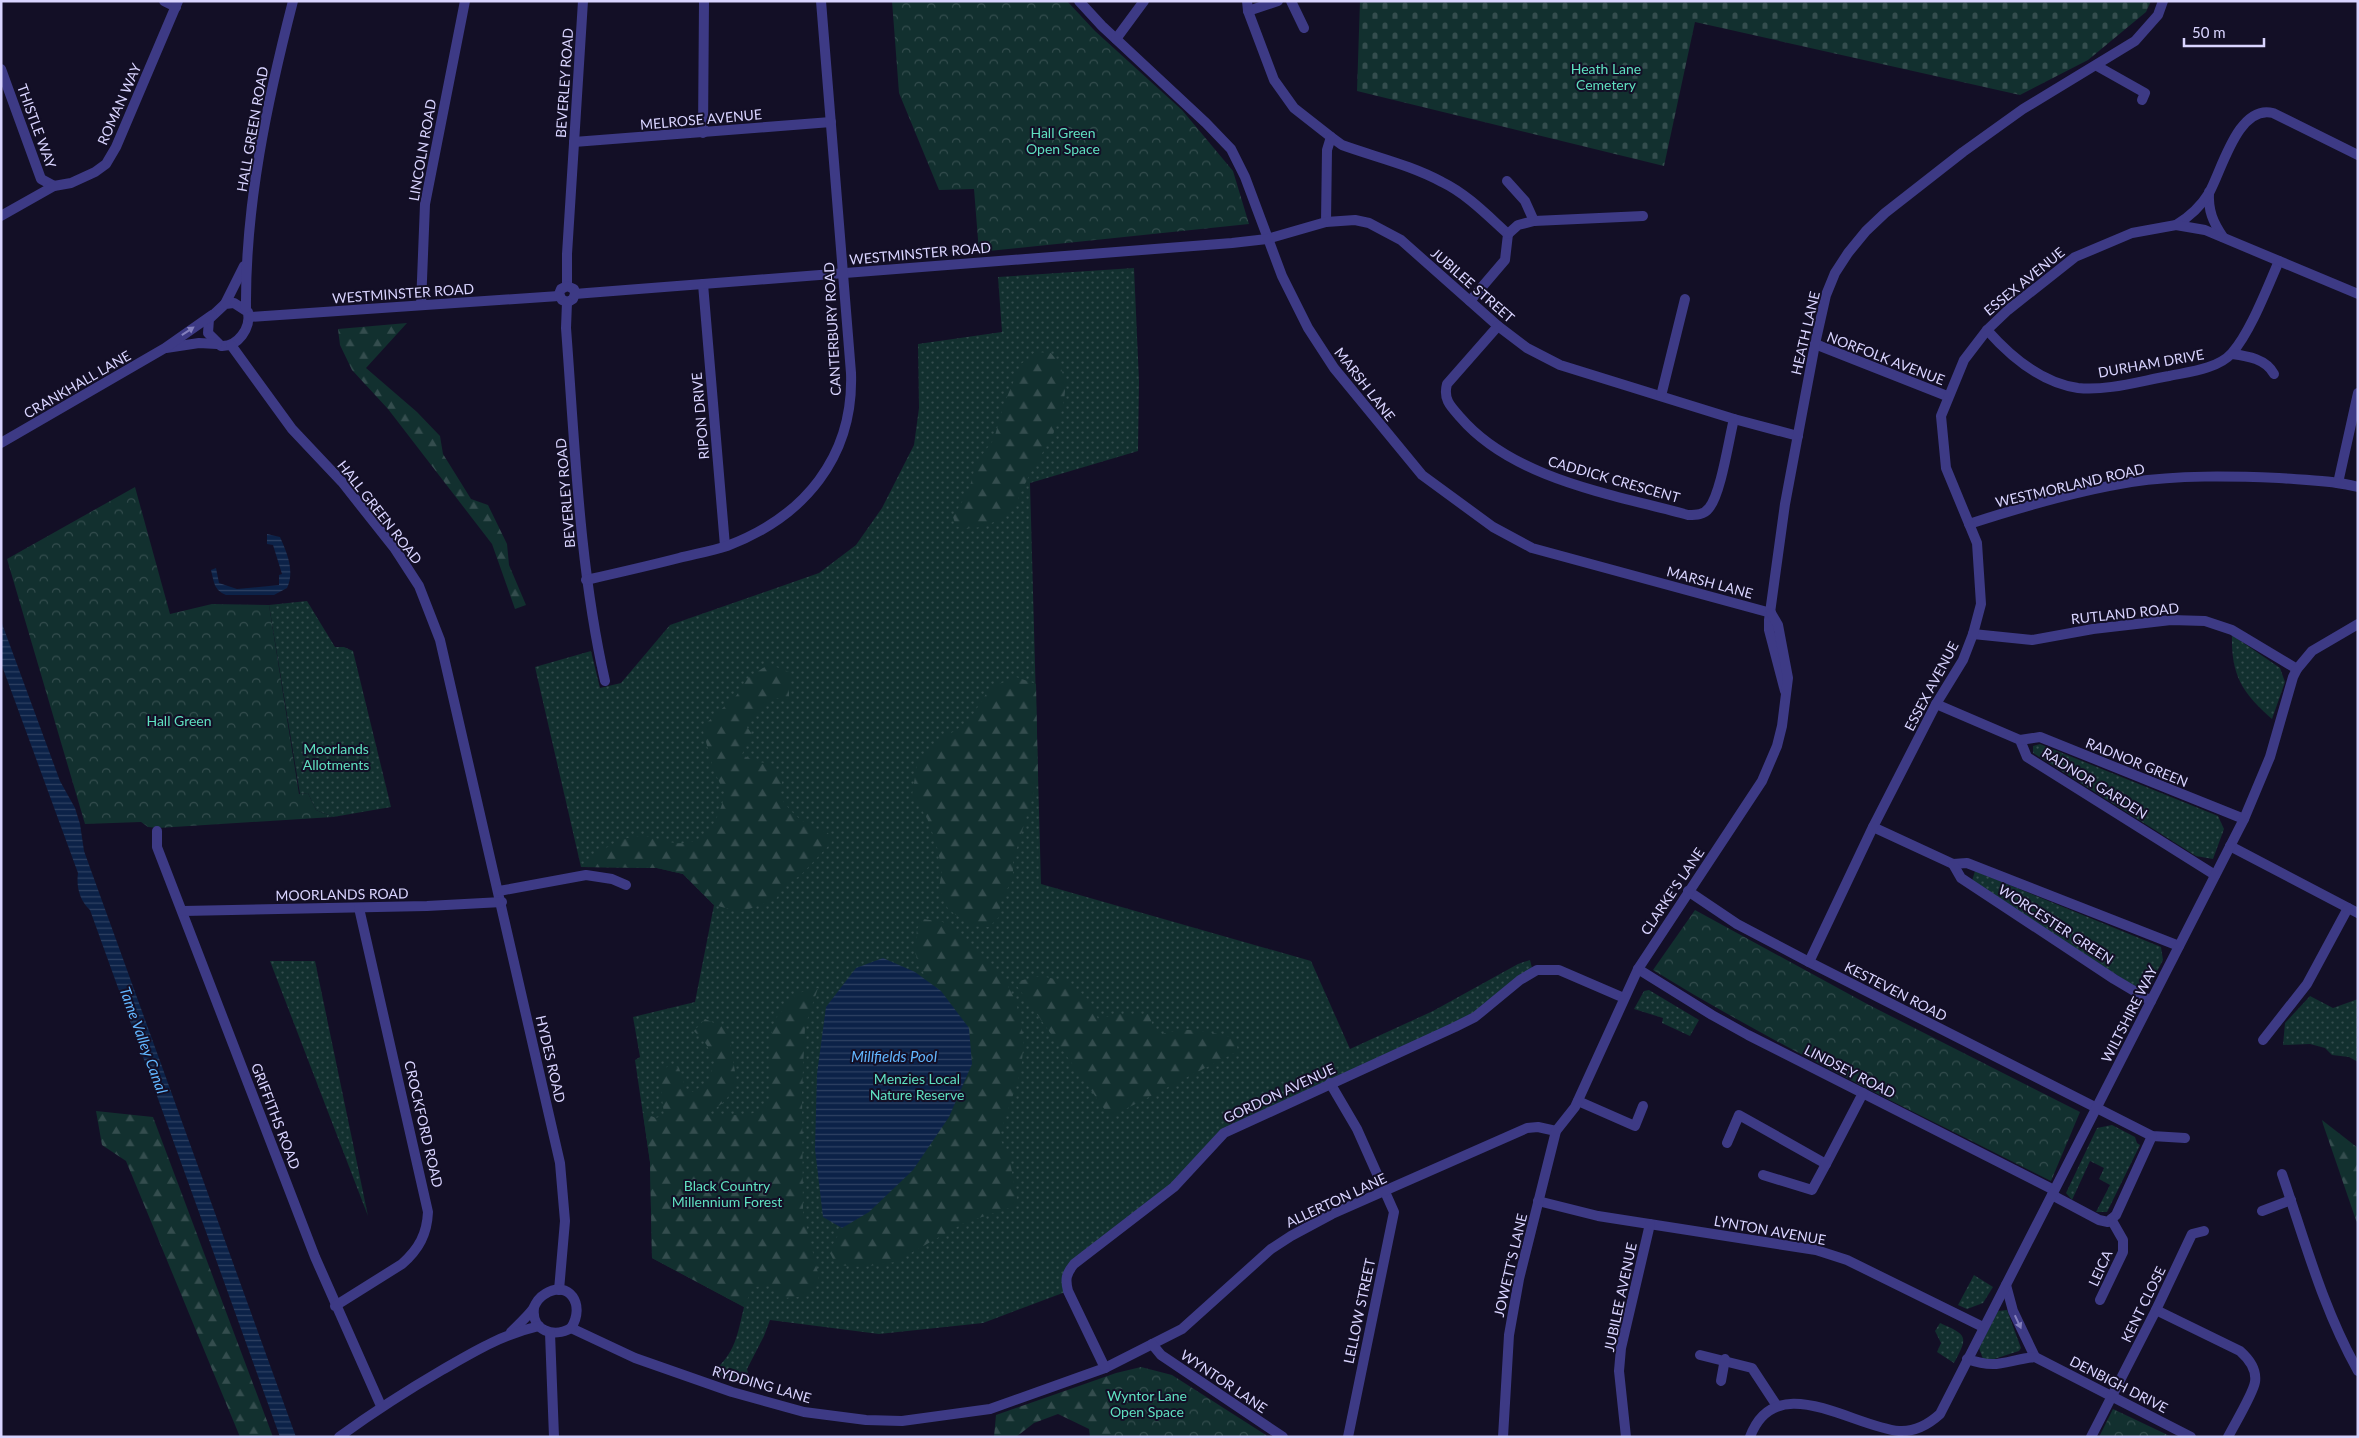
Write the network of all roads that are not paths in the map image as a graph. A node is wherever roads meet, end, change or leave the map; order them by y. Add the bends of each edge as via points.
1 (164, 1) edge
2 (293, 1) edge
3 (465, 1) edge
4 (583, 1) edge
5 (704, 1) edge
6 (821, 1) edge
7 (1079, 1) edge
8 (1144, 1) edge
9 (1278, 1) edge
10 (1291, 1) edge
11 (2163, 1) edge
12 (177, 4) edge
13 (1247, 6) edge
14 (1304, 28) dead end
15 (1116, 39) junction
16 (2097, 66) junction
17 (1, 69) edge
18 (2142, 100) dead end
19 (831, 122) junction
20 (703, 133) junction
21 (1331, 137) junction
22 (574, 142) junction
23 (2358, 155) edge
24 (1507, 181) dead end
25 (54, 186) junction
26 (2209, 192) junction
27 (1, 216) edge
28 (1642, 216) dead end
29 (1534, 220) junction
30 (1326, 222) junction
31 (2176, 225) junction
32 (1508, 234) junction
33 (2224, 237) junction
34 (1267, 239) junction
35 (2278, 261) junction
36 (245, 263) junction
37 (843, 273) junction
38 (703, 284) junction
39 (567, 286) junction
40 (575, 294) junction
41 (2358, 294) edge
42 (563, 299) junction
43 (1685, 299) dead end
44 (1470, 301) junction
45 (225, 304) junction
46 (421, 305) junction
47 (247, 313) junction
48 (212, 315) junction
49 (1498, 326) junction
50 (1987, 330) junction
51 (217, 344) junction
52 (1815, 344) junction
53 (231, 345) junction
54 (166, 348) junction
55 (2232, 354) junction
56 (2274, 374) dead end
57 (2358, 393) edge
58 (1661, 396) junction
59 (1947, 396) junction
60 (1734, 418) junction
61 (1798, 436) junction
62 (1, 443) edge
63 (2338, 483) junction
64 (2358, 487) edge
65 (1969, 524) junction
66 (725, 546) junction
67 (586, 580) junction
68 (1771, 613) junction
69 (2358, 624) edge
70 (1973, 634) junction
71 (2297, 670) junction
72 (605, 681) dead end
73 (1936, 704) junction
74 (2020, 740) junction
75 (2244, 819) junction
76 (1872, 827) junction
77 (157, 831) dead end
78 (486, 838) joint
79 (2230, 846) junction
80 (1953, 864) junction
81 (2215, 875) junction
82 (626, 885) dead end
83 (499, 890) junction
84 (1688, 891) junction
85 (502, 902) junction
86 (359, 908) junction
87 (2353, 910) edge
88 (183, 911) junction
89 (2179, 946) junction
90 (1809, 962) junction
91 (1638, 969) junction
92 (1624, 998) junction
93 (2151, 1001) junction
94 (2263, 1040) dead end
95 (1330, 1083) junction
96 (1863, 1093) junction
97 (1576, 1104) junction
98 (1643, 1106) dead end
99 (2096, 1107) junction
100 (1556, 1131) junction
101 (2152, 1136) junction
102 (2185, 1138) dead end
103 (1727, 1143) dead end
104 (1826, 1164) junction
105 (2282, 1174) dead end
106 (1762, 1175) dead end
107 (1385, 1192) junction
108 (2053, 1193) junction
109 (2291, 1200) junction
110 (1538, 1201) junction
111 (2262, 1211) dead end
112 (2112, 1219) junction
113 (1650, 1224) junction
114 (2204, 1231) dead end
115 (2006, 1285) junction
116 (559, 1290) junction
117 (2100, 1300) dead end
118 (335, 1306) junction
119 (534, 1308) junction
120 (2156, 1310) junction
121 (539, 1326) junction
122 (571, 1328) junction
123 (1983, 1328) junction
124 (510, 1333) junction
125 (550, 1333) junction
126 (1152, 1344) junction
127 (1700, 1355) dead end
128 (2035, 1357) junction
129 (1725, 1359) junction
130 (1967, 1359) junction
131 (1105, 1368) junction
132 (2358, 1371) edge
133 (1721, 1381) dead end
134 (2112, 1396) junction
135 (381, 1406) junction
136 (1777, 1406) junction
137 (338, 1437) edge
138 (554, 1437) edge
139 (1283, 1437) edge
140 (1348, 1437) edge
141 (1503, 1437) edge
142 (1626, 1437) edge
143 (1750, 1437) edge
144 (2090, 1437) edge
145 (2191, 1437) edge
146 (2228, 1437) edge

1 - 12 street
2 - 36 street, HALL GREEN ROAD via 262,137
3 - 46 street, LINCOLN ROAD via 425,204
4 - 22 street, BEVERLEY ROAD
5 - 20 street
6 - 19 street, CANTERBURY ROAD
7 - 15 street, MARSH LANE
8 - 15 street
9 - 13 street
10 - 14 street
11 - 16 street, HEATH LANE via 2158,15 2135,41
12 - 25 street, ROMAN WAY via 116,148 106,164 70,183
13 - 21 street via 1274,80 1294,108
15 - 34 street, MARSH LANE via 1224,140 1245,177
16 - 18 street via 2145,93
16 - 52 street, HEATH LANE via 2023,109 1978,141 1866,231 1848,253 1826,295
17 - 25 street, THISTLE WAY via 41,179
19 - 20 street, MELROSE AVENUE
19 - 37 street, CANTERBURY ROAD
20 - 22 street, MELROSE AVENUE
21 - 30 street via 1326,150
21 - 32 street via 1342,145 1444,182
22 - 39 street, BEVERLEY ROAD
23 - 26 street via 2273,113 2260,113 2242,126
24 - 29 street via 1525,201
25 - 27 street, ROMAN WAY
26 - 31 street via 2188,218
26 - 33 street, ESSEX AVENUE via 2208,206 2213,222
28 - 29 street
29 - 32 street via 1518,225
30 - 34 street, JUBILEE STREET
30 - 44 street, JUBILEE STREET via 1355,220 1384,230 1401,240
31 - 33 street, ESSEX AVENUE
31 - 50 street, ESSEX AVENUE via 2132,233 2075,257
32 - 44 street via 1505,260
33 - 35 street, ESSEX AVENUE
34 - 37 street, WESTMINSTER ROAD
34 - 68 street, MARSH LANE via 1308,328 1334,368 1422,474 1441,489 1493,527 1532,548
35 - 41 street, ESSEX AVENUE
35 - 55 street
36 - 45 street, HALL GREEN ROAD
36 - 47 street, HALL GREEN ROAD
37 - 38 street, WESTMINSTER ROAD
37 - 66 street, CANTERBURY ROAD via 852,393 841,443 817,484 804,498 756,533
38 - 40 street, WESTMINSTER ROAD
38 - 66 street, RIPON DRIVE
39 - 40 street via 574,289
39 - 42 street via 561,289
40 - 42 street via 573,300
42 - 46 street, WESTMINSTER ROAD
42 - 67 street, BEVERLEY ROAD
43 - 58 street
44 - 49 street, JUBILEE STREET
45 - 47 street via 234,303
45 - 48 street
46 - 47 street, WESTMINSTER ROAD
47 - 53 street via 245,332
48 - 51 street via 207,329
54 -> 48 street, CRANKHALL LANE
49 - 58 street, JUBILEE STREET via 1527,348 1560,365
49 - 60 street, CADDICK CRESCENT via 1448,384 1445,392 1448,404 1466,424 1500,452 1534,471 1688,515 1702,514 1708,510 1716,494
50 - 55 street, DURHAM DRIVE via 2033,371 2079,388 2121,385 2190,372 2213,365
50 - 59 street, ESSEX AVENUE via 1964,360
51 - 53 street
51 - 54 street, CRANKHALL LANE
52 - 59 street, NORFOLK AVENUE
52 - 61 street, HEATH LANE
53 - 78 street, HALL GREEN ROAD via 292,429 342,482 395,549 419,586 440,640
54 - 62 street, CRANKHALL LANE
55 - 56 street via 2269,364
57 - 63 street
58 - 60 street, JUBILEE STREET
59 - 65 street, ESSEX AVENUE via 1941,416 1946,468
60 - 61 street, JUBILEE STREET
61 - 68 street, HEATH LANE via 1785,504
63 - 64 street, WESTMORLAND ROAD
63 - 65 street, WESTMORLAND ROAD via 2252,477 2148,480 2011,510
65 - 70 street, ESSEX AVENUE via 1977,543 1981,604
66 - 67 street, CANTERBURY ROAD
67 - 72 street, BEVERLEY ROAD
68 - 84 street, CLARKE'S LANE via 1769,630 1786,692 1777,746 1762,781
69 - 71 street, WILTSHIRE WAY via 2312,651
70 - 71 street, RUTLAND ROAD via 2032,640 2171,620 2205,621 2232,630
70 - 73 street, ESSEX AVENUE
71 - 75 street, WILTSHIRE WAY via 2270,757
73 - 74 street
73 - 76 street, ESSEX AVENUE
74 - 75 street, RADNOR GREEN via 2040,737
74 - 81 street, RADNOR GARDEN via 2027,756
75 - 79 street, WILTSHIRE WAY
76 - 80 street, WORCESTER GREEN
76 - 90 street, ESSEX AVENUE
77 - 88 street, GRIFFITHS ROAD via 157,847
78 - 83 street, HYDES ROAD
79 - 81 street, WILTSHIRE WAY
79 - 87 street
80 - 89 street, WORCESTER GREEN via 1967,863
80 - 93 street, WORCESTER GREEN via 1961,878
81 - 89 street, WILTSHIRE WAY
82 - 83 street via 586,875
83 - 85 street, HYDES ROAD
84 - 90 street, KESTEVEN ROAD via 1738,924
84 - 91 street, CLARKE'S LANE
85 - 86 street, MOORLANDS ROAD
85 - 116 street, HYDES ROAD via 560,1163 565,1221
86 - 88 street, MOORLANDS ROAD
86 - 118 street, CROCKFORD ROAD via 428,1212 425,1235 411,1256
87 - 94 street via 2307,984
88 - 118 street, GRIFFITHS ROAD
89 - 93 street, WILTSHIRE WAY
90 - 99 street, KESTEVEN ROAD
91 - 92 street, CLARKE'S LANE
91 - 96 street, LINDSEY ROAD via 1712,1015
92 - 95 street, GORDON AVENUE via 1559,970 1536,970 1475,1017
92 - 97 street, CLARKE'S LANE
93 - 99 street, WILTSHIRE WAY
95 - 107 street, LELLOW STREET via 1357,1129
95 - 131 street, GORDON AVENUE via 1224,1133 1174,1187 1067,1272 1068,1291
96 - 104 street
96 - 108 street, LINDSEY ROAD
97 - 98 street via 1634,1126
97 - 100 street, JOWETT'S LANE
99 - 101 street, KESTEVEN ROAD
99 - 108 street, WILTSHIRE WAY
100 - 107 street, ALLERTON LANE via 1527,1128
100 - 110 street, JOWETT'S LANE
101 - 102 street
101 - 112 street
103 - 104 street via 1739,1115
104 - 106 street via 1812,1190
105 - 109 street
107 - 126 street, ALLERTON LANE via 1332,1214 1271,1249 1182,1329
107 - 140 street, LELLOW STREET via 1394,1212
108 - 112 street, LINDSEY ROAD via 2099,1220 2108,1222
108 - 115 street, WILTSHIRE WAY
109 - 111 street
109 - 132 street via 2335,1326
110 - 113 street, LYNTON AVENUE via 1598,1216
110 - 141 street, JOWETT'S LANE via 1509,1335
112 - 117 street, LEICA via 2123,1240 2123,1252
113 - 123 street, LYNTON AVENUE via 1816,1250 1847,1260
113 - 142 street, JUBILEE AVENUE via 1621,1348 1619,1371
114 - 120 street, KENT CLOSE via 2192,1234
115 - 123 street, WILTSHIRE WAY
115 -> 128 street via 2013,1311
116 - 119 street via 544,1294
116 - 122 street via 570,1294 576,1302 578,1315
118 - 135 street, GRIFFITHS ROAD
119 - 121 street
119 - 124 street
120 - 134 street, KENT CLOSE
120 - 146 street via 2240,1351 2248,1358 2255,1383
121 - 124 street
121 - 125 street
122 - 125 street via 559,1334
122 - 131 street, RYDDING LANE via 635,1358 732,1392 804,1412 866,1420 902,1421 990,1409
123 - 130 street, WILTSHIRE WAY
124 - 135 street
125 - 138 street
126 - 131 street, RYDDING LANE
126 - 139 street, WYNTOR LANE via 1160,1355
127 - 129 street
128 - 130 street via 1996,1366
128 - 134 street, DENBIGH DRIVE
129 - 133 street
129 - 136 street via 1752,1368
130 - 136 street, WILTSHIRE WAY via 1940,1414 1924,1426 1900,1431 1800,1403
134 - 144 street, KENT CLOSE
134 - 145 street, DENBIGH DRIVE
135 - 137 street
136 - 143 street via 1757,1422

